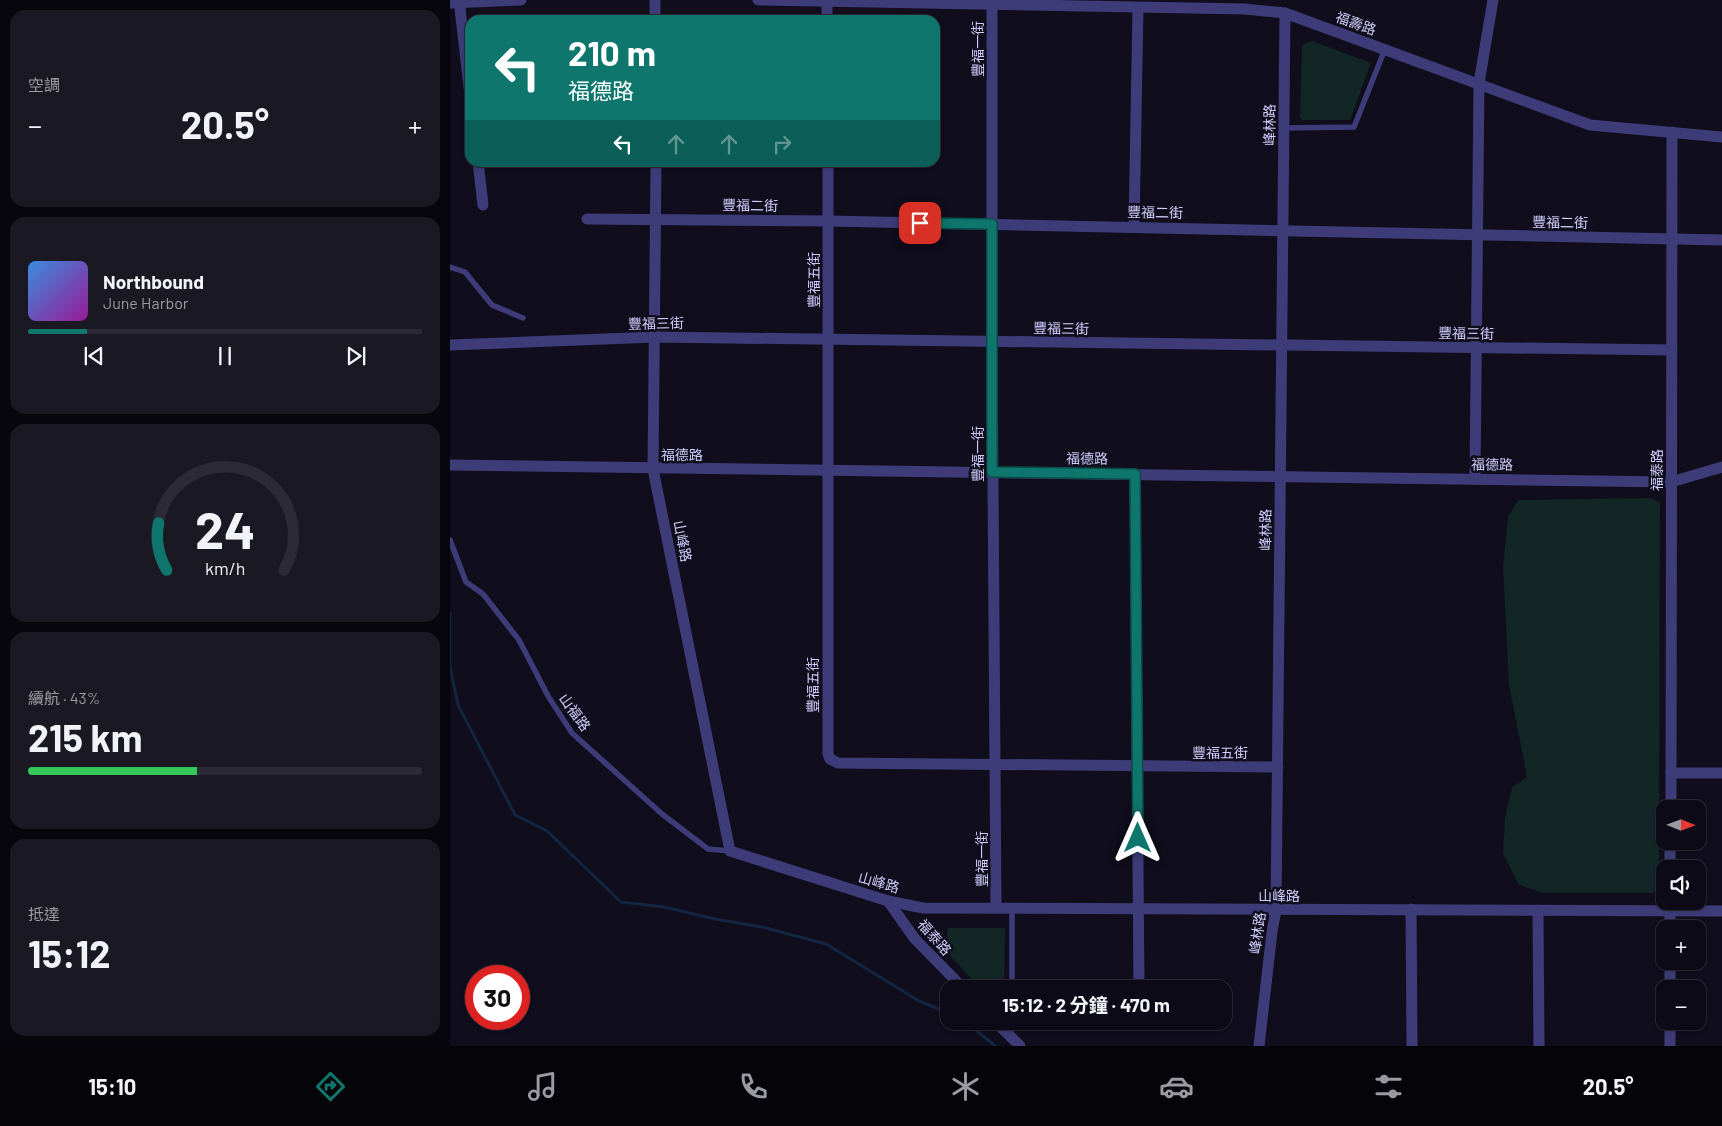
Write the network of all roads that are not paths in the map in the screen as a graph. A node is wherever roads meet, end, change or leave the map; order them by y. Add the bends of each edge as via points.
1 (521, 0) edge
2 (655, 0) edge
3 (758, 0) edge
4 (1493, 0) edge
5 (456, 1) edge
6 (827, 1) edge
7 (992, 3) edge
8 (1138, 8) junction
9 (1285, 13) junction
10 (655, 15) edge
11 (828, 15) edge
12 (1385, 49) junction
13 (465, 61) edge
14 (1479, 83) junction
15 (1284, 128) junction
16 (1672, 132) junction
17 (1722, 137) edge
18 (479, 167) edge
19 (656, 167) edge
20 (828, 167) edge
21 (483, 205) dead end
22 (656, 218) junction
23 (587, 220) dead end
24 (828, 220) junction
25 (992, 224) junction
26 (1134, 226) junction
27 (1282, 230) junction
28 (1477, 235) junction
29 (1672, 239) junction
30 (1722, 240) edge
31 (450, 267) edge
32 (523, 318) dead end
33 (656, 338) junction
34 (828, 340) junction
35 (992, 342) junction
36 (450, 345) edge
37 (1282, 346) junction
38 (1476, 348) junction
39 (1672, 350) junction
40 (450, 465) edge
41 (1722, 467) edge
42 (653, 469) junction
43 (827, 470) junction
44 (992, 472) junction
45 (1135, 474) junction
46 (1280, 477) junction
47 (1475, 479) junction
48 (1671, 482) junction
49 (450, 540) edge
50 (995, 766) junction
51 (1137, 767) junction
52 (1278, 767) junction
53 (1671, 773) junction
54 (1722, 773) edge
55 (1670, 800) edge
56 (730, 851) junction
57 (888, 901) junction
58 (1656, 906) edge
59 (996, 908) junction
60 (1012, 908) junction
61 (1138, 909) junction
62 (1411, 909) junction
63 (1706, 909) edge
64 (1276, 910) junction
65 (1538, 910) junction
66 (1722, 911) edge
67 (955, 980) edge
68 (1012, 980) edge
69 (1139, 980) edge
70 (1004, 1030) edge
71 (1011, 1030) edge
72 (1670, 1030) edge
73 (1011, 1038) junction
74 (1020, 1046) edge
75 (1259, 1046) edge
76 (1412, 1046) edge
77 (1539, 1046) edge
78 (1670, 1046) edge

1 - 5 street
2 - 10 street
3 - 6 street, 福壽路
4 - 14 street
5 - 13 street
6 - 7 street, 福壽路
6 - 11 street
7 - 8 street, 福壽路
7 - 25 street, 豐福一街
8 - 9 street, 福壽路 via 1244,9
8 - 26 street
9 - 12 street, 福壽路
9 - 15 street, 峰林路
12 - 14 street, 福壽路
12 - 15 lane via 1354,128
14 - 16 street, 福壽路 via 1590,125
14 - 28 street
15 - 27 street, 峰林路
16 - 17 street, 福壽路
16 - 29 street, 福泰路
18 - 21 street
19 - 22 street, 山峰路
20 - 24 street, 豐福五街
22 - 23 street, 豐福二街
22 - 24 street, 豐福二街
22 - 33 street, 山峰路
24 - 25 street, 豐福二街
24 - 34 street, 豐福五街
25 - 26 street, 豐福二街
25 - 35 street, 豐福一街
26 - 27 street, 豐福二街
27 - 28 street, 豐福二街
27 - 37 street, 峰林路
28 - 29 street, 豐福二街
28 - 38 street
29 - 30 street, 豐福二街
29 - 39 street, 福泰路
31 - 32 lane via 465,272 492,305
33 - 34 street, 豐福三街
33 - 36 street, 豐福三街
33 - 42 street, 山峰路
34 - 35 street, 豐福三街
34 - 43 street, 豐福五街
35 - 37 street, 豐福三街
35 - 44 street, 豐福一街
37 - 38 street, 豐福三街
37 - 46 street, 峰林路
38 - 39 street, 豐福三街
38 - 47 street
39 - 48 street, 福泰路
40 - 42 street, 福德路
41 - 48 street, 福德路
42 - 43 street, 福德路
42 - 56 street, 山峰路
43 - 44 street, 福德路
43 - 50 street, 豐福五街 via 830,759 838,763
44 - 45 street, 福德路
44 - 50 street, 豐福一街
45 - 46 street, 福德路
45 - 51 street
46 - 47 street, 福德路
46 - 52 street, 峰林路
47 - 48 street, 福德路
48 - 53 street, 福泰路
49 - 56 lane, 山福路 via 466,582 483,594 519,640 548,696 572,733 662,814 708,849
50 - 51 street, 豐福五街
50 - 59 street, 豐福一街
51 - 52 street, 豐福五街
51 - 61 street
52 - 64 street, 峰林路
53 - 54 street
53 - 55 street, 福泰路
56 - 57 street, 山峰路
57 - 59 street, 山峰路 via 923,908
57 - 67 street, 福泰路 via 914,939
58 - 65 street, 山峰路
59 - 60 street, 山峰路
60 - 61 street, 山峰路
60 - 68 lane
61 - 64 street, 山峰路
61 - 69 street
62 - 64 street, 山峰路
62 - 65 street, 山峰路
62 - 76 street
63 - 66 street, 山峰路
64 - 75 street, 峰林路
65 - 77 street
70 - 73 street
71 - 73 lane
72 - 78 street
73 - 74 street

